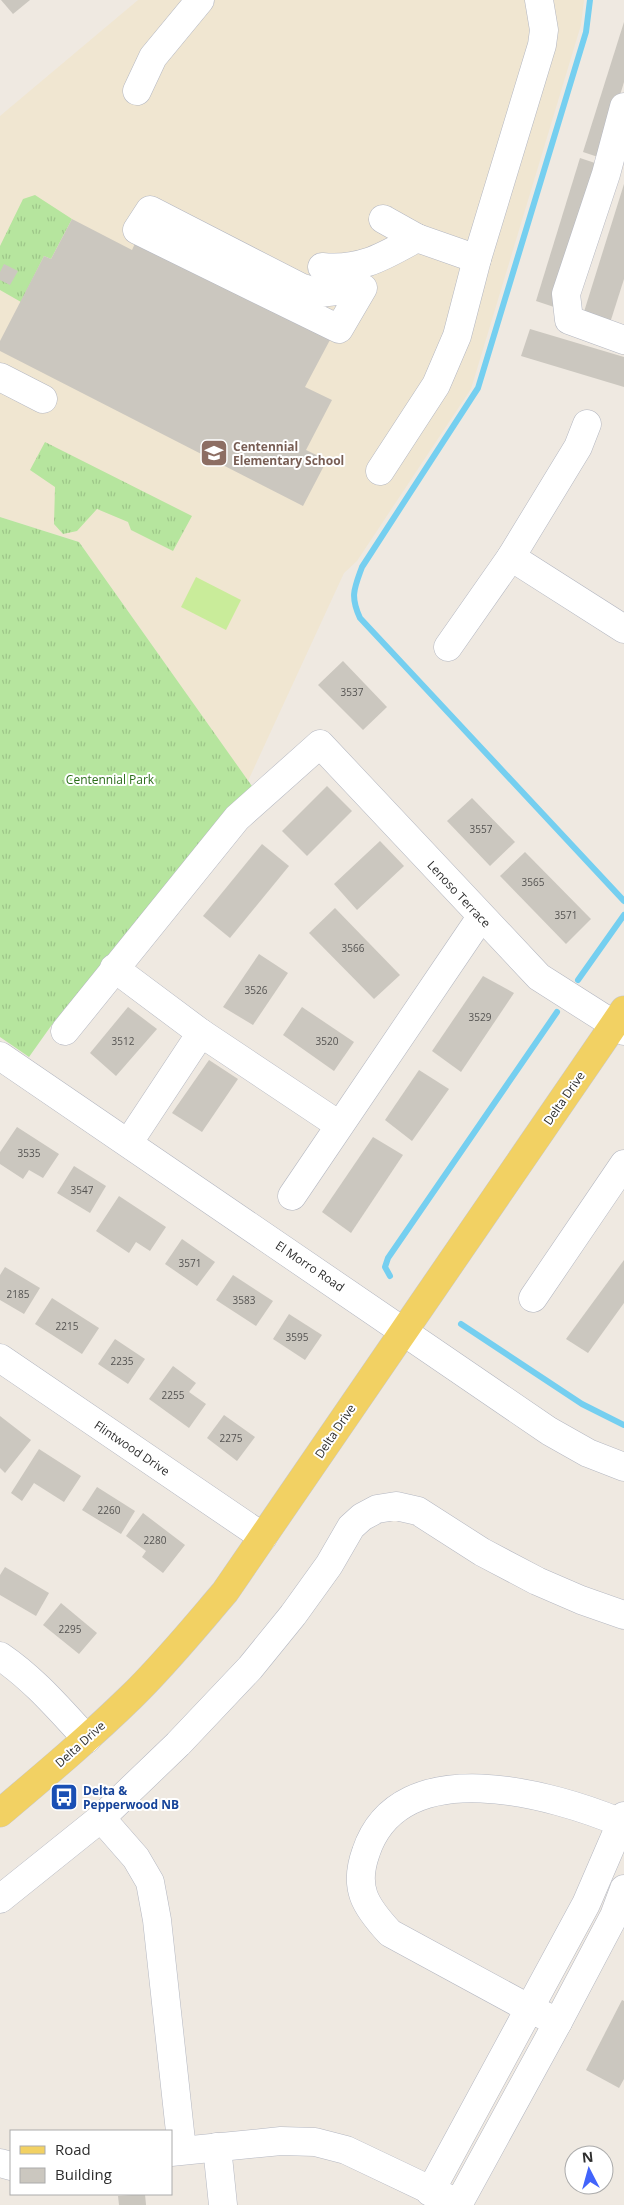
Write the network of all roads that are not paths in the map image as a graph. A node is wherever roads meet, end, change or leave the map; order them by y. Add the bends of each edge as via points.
1 (200, 0) edge
2 (524, 0) edge
3 (539, 0) edge
4 (544, 30) junction
5 (137, 91) dead end
6 (624, 107) edge
7 (383, 220) dead end
8 (417, 238) junction
9 (477, 259) junction
10 (322, 268) dead end
11 (339, 328) joint
12 (624, 340) edge
13 (0, 378) edge
14 (43, 399) dead end
15 (587, 424) dead end
16 (380, 471) dead end
17 (511, 557) junction
18 (624, 629) edge
19 (448, 648) dead end
20 (481, 917) junction
21 (114, 968) junction
22 (621, 1022) edge
23 (65, 1032) dead end
24 (201, 1033) junction
25 (0, 1056) edge
26 (339, 1125) junction
27 (129, 1142) junction
28 (624, 1164) edge
29 (292, 1196) dead end
30 (533, 1298) dead end
31 (404, 1330) junction
32 (0, 1358) edge
33 (624, 1467) edge
34 (263, 1537) junction
35 (624, 1615) edge
36 (0, 1656) edge
37 (87, 1739) junction
38 (0, 1813) edge
39 (101, 1818) junction
40 (623, 1821) edge
41 (624, 1889) edge
42 (0, 1899) edge
43 (586, 1904) junction
44 (619, 1918) edge
45 (530, 2009) junction
46 (558, 2022) junction
47 (217, 2147) junction
48 (177, 2151) edge
49 (430, 2192) junction
50 (461, 2204) edge
51 (223, 2205) edge

1 - 5 street via 153,57
2 - 4 street
3 - 4 street
4 - 9 street
6 - 12 street via 606,174 566,294 569,320
7 - 8 street
8 - 9 street
8 - 10 street via 370,263 340,269
9 - 16 street via 457,336 436,385
11 - 11 street via 363,288 318,293 300,287 150,210 137,230
13 - 14 street
15 - 17 street via 578,447
17 - 18 street
17 - 19 street
20 - 21 street, Lenoso Terrace via 320,744 237,818
20 - 22 street, Lenoso Terrace via 539,978
20 - 26 street
21 - 23 street
21 - 24 street
22 - 31 main road, Delta Drive
24 - 26 street
24 - 27 street
25 - 27 street, El Morro Road
26 - 29 street
27 - 31 street, El Morro Road
28 - 30 street
31 - 33 street, El Morro Road via 549,1431
31 - 34 main road, Delta Drive
32 - 34 street, Flintwood Drive
34 - 37 main road, Delta Drive via 225,1592 180,1645
35 - 39 street via 537,1581 482,1552 418,1511 396,1506 377,1508 350,1527 324,1572 250,1668
36 - 37 street via 40,1688
37 - 38 main road, Delta Drive
39 - 42 street
39 - 48 street via 136,1858 150,1882 157,1920
40 - 43 street
40 - 45 street via 561,1802 504,1790 468,1788 434,1791 403,1805 382,1822 369,1842 360,1868 362,1894 374,1916 390,1933
41 - 44 street
43 - 44 street
43 - 45 street
44 - 46 street
45 - 46 street
45 - 49 street
46 - 50 street
47 - 48 street
47 - 49 street via 282,2140 315,2142 346,2150
47 - 51 street
49 - 50 street

